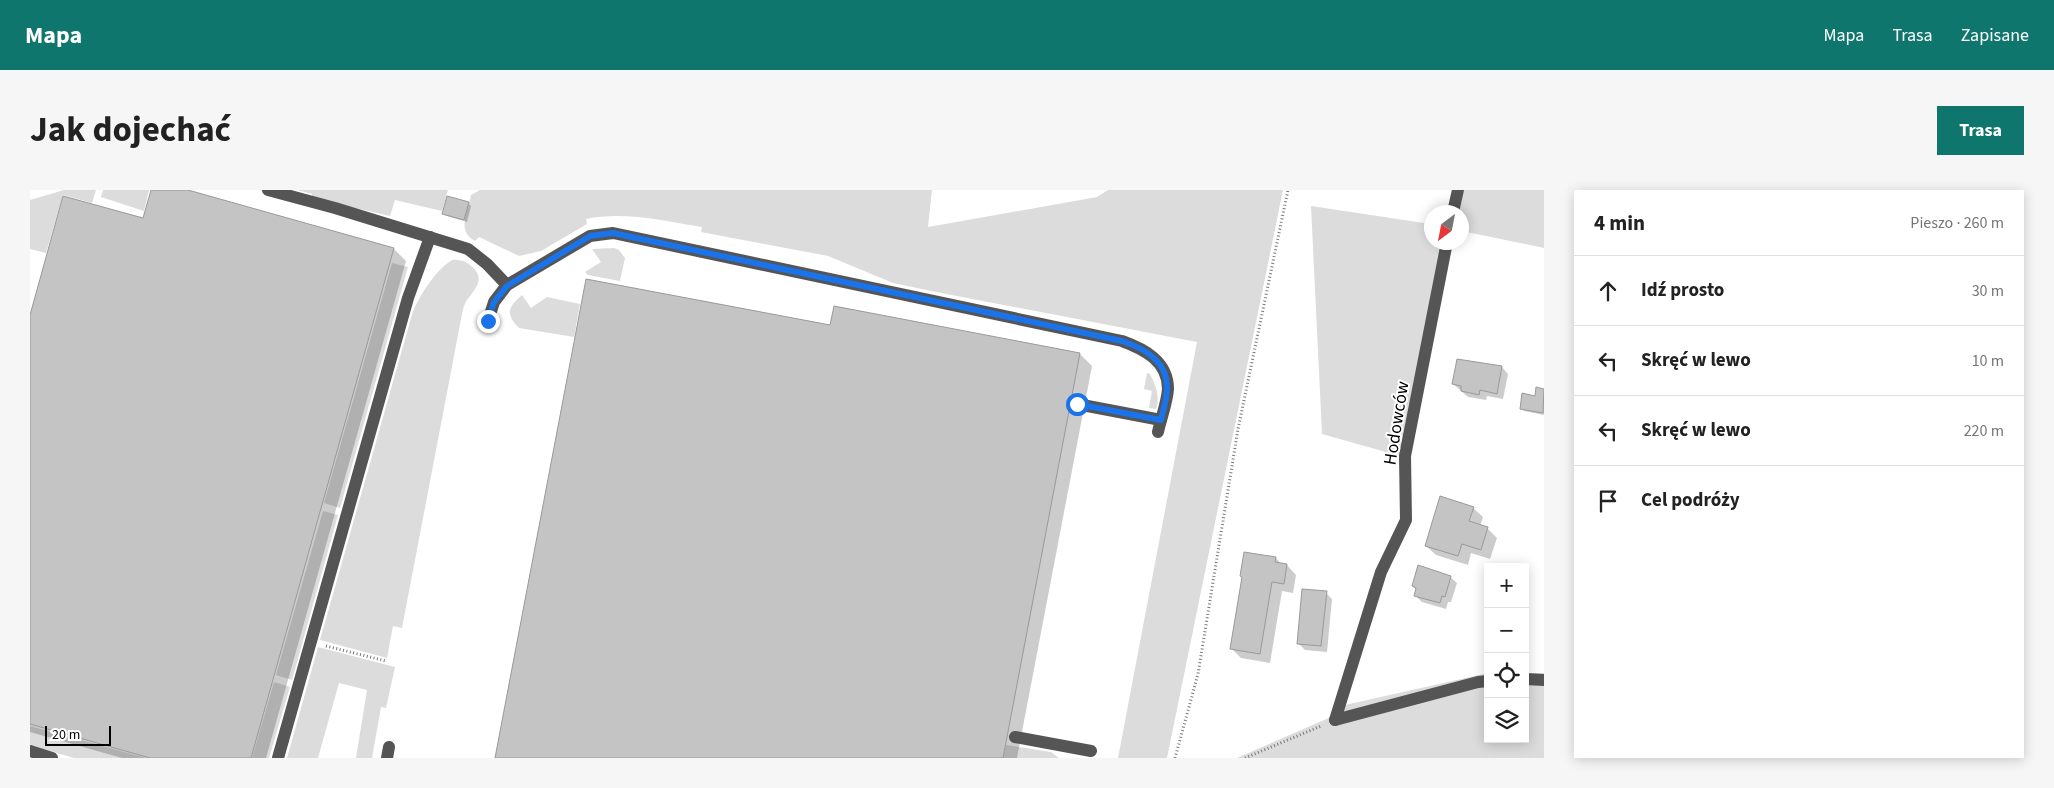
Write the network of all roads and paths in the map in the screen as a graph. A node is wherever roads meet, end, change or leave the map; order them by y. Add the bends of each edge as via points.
1 (268, 190) edge
2 (1288, 190) edge
3 (1458, 190) edge
4 (1455, 205) edge
5 (430, 237) junction
6 (1445, 250) edge
7 (507, 286) junction
8 (488, 321) dead end
9 (1077, 404) dead end
10 (311, 642) junction
11 (386, 661) dead end
12 (1529, 679) edge
13 (1544, 680) edge
14 (1484, 681) edge
15 (1335, 720) junction
16 (1015, 737) dead end
17 (1091, 750) edge
18 (30, 751) edge
19 (52, 758) edge
20 (278, 758) edge
21 (1175, 758) edge
22 (1244, 758) edge

1 - 5 street
2 - 21 path via 1238,429 1198,674
3 - 4 street
5 - 7 street via 468,249
5 - 10 street via 408,298
6 - 15 street, Hodowców via 1405,456 1406,520 1381,572
7 - 8 street via 494,302
7 - 9 street via 590,236 613,233 1122,341 1155,357 1168,388 1160,426
10 - 11 path
10 - 20 street
12 - 13 street
14 - 15 street
15 - 22 path
16 - 17 street
18 - 19 street

